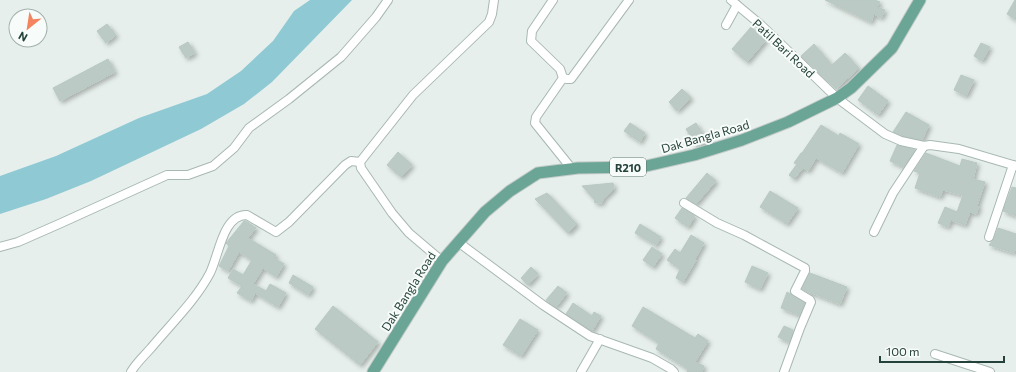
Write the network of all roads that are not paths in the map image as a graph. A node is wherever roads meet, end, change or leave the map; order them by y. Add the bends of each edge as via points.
1 (388, 0) edge
2 (494, 0) edge
3 (553, 0) edge
4 (629, 0) edge
5 (920, 0) edge
6 (734, 2) edge
7 (726, 25) dead end
8 (563, 78) junction
9 (837, 98) junction
10 (924, 146) junction
11 (360, 162) junction
12 (1014, 165) edge
13 (572, 169) junction
14 (684, 203) dead end
15 (874, 232) dead end
16 (989, 237) dead end
17 (458, 242) junction
18 (0, 248) edge
19 (442, 261) junction
20 (600, 339) junction
21 (935, 354) dead end
22 (583, 371) edge
23 (131, 372) edge
24 (373, 372) edge
25 (674, 372) edge
26 (784, 372) edge
27 (990, 372) edge

1 - 18 street via 341,57 249,128 234,148 213,166 188,175 167,176
2 - 11 street via 489,22 413,95
3 - 8 street via 532,31 531,41 560,69
4 - 8 street via 571,79
5 - 9 main road, Dak Bangla Road / R210 via 892,48 852,88
6 - 7 street
6 - 9 street, Patil Bari Road
8 - 13 street via 536,117 535,123
9 - 10 street, Patil Bari Road via 885,134
9 - 13 main road, Dak Bangla Road / R210 via 788,122 694,155 642,167
10 - 12 street, Patil Bari Road via 959,149
10 - 15 street via 893,193
11 - 19 street via 364,173 392,213 409,233
11 - 23 street via 356,160 345,165 276,232 248,215 235,218 225,232 210,274 191,301
12 - 16 street
13 - 17 main road, Dak Bangla Road / R210 via 538,173 484,212
14 - 26 street via 717,223 805,268 795,291 811,302
17 - 19 main road, Dak Bangla Road / R210
17 - 20 street via 543,305 590,336
19 - 24 main road, Dak Bangla Road / R210
20 - 22 street
20 - 25 street via 652,358
21 - 27 street

